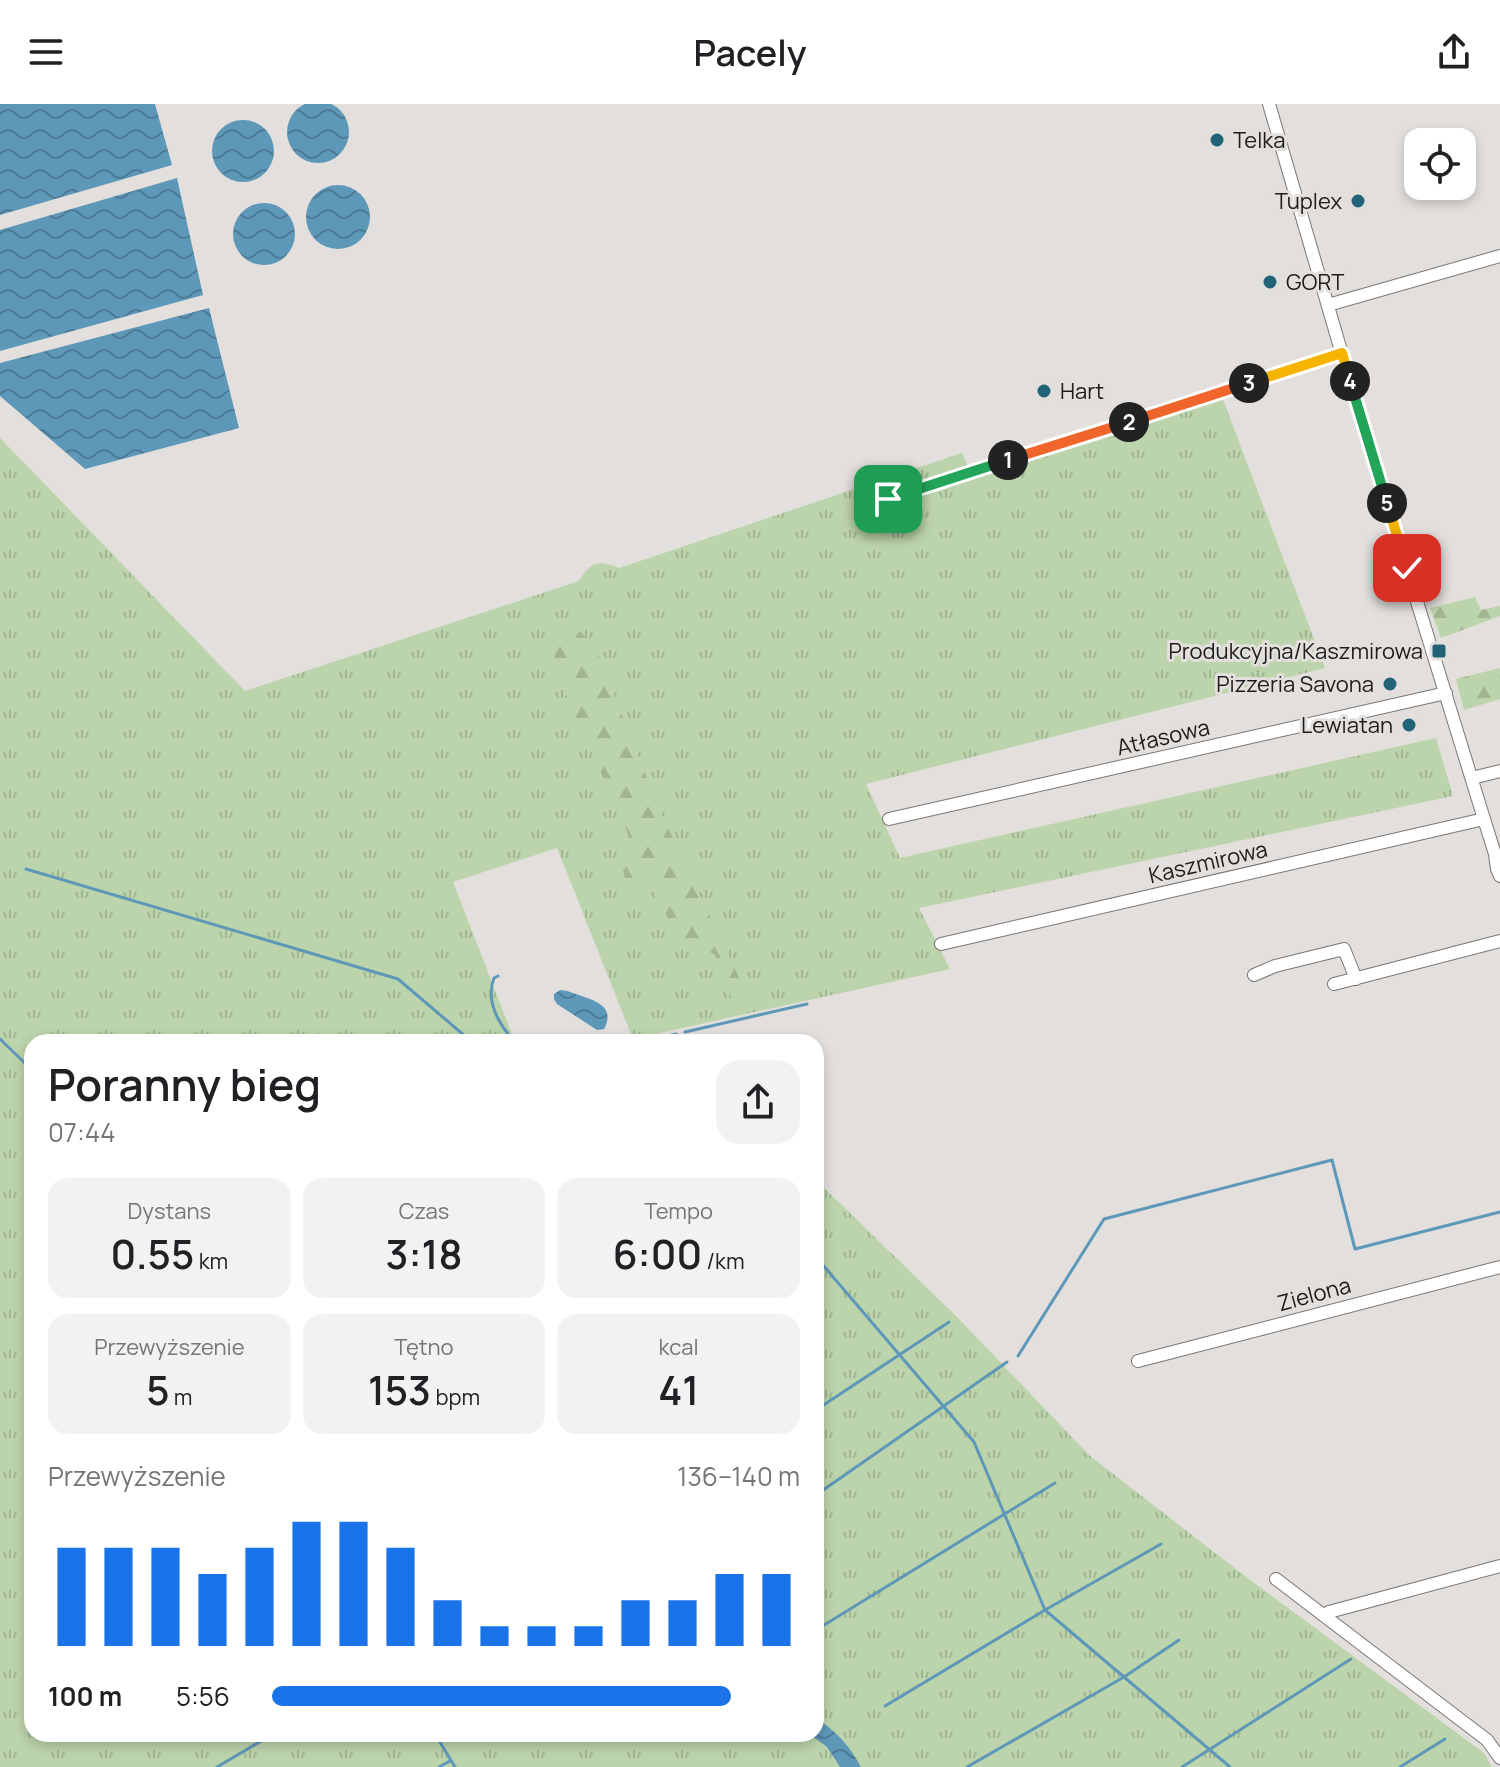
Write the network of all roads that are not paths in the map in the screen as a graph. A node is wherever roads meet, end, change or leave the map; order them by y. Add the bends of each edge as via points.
1 (1269, 104) edge
2 (1500, 256) edge
3 (1328, 305) junction
4 (1342, 353) junction
5 (888, 499) dead end
6 (1446, 693) junction
7 (1500, 771) edge
8 (1472, 778) junction
9 (889, 819) dead end
10 (1484, 819) junction
11 (1498, 857) edge
12 (1500, 876) edge
13 (1500, 941) edge
14 (941, 944) dead end
15 (1254, 975) dead end
16 (1356, 979) junction
17 (1334, 984) dead end
18 (1500, 1267) edge
19 (1138, 1361) dead end
20 (1500, 1566) edge
21 (1276, 1579) dead end
22 (1323, 1615) junction
23 (1500, 1758) edge

1 - 3 street
2 - 3 street
3 - 4 street
4 - 5 street
4 - 6 street
6 - 8 street
6 - 9 street, Atłasowa
7 - 8 street
8 - 10 street
10 - 11 street
10 - 14 street, Kaszmirowa
11 - 12 street
13 - 16 street
15 - 16 street via 1344,949
16 - 17 street
18 - 19 street, Zielona
20 - 22 street
21 - 22 street
22 - 23 street via 1487,1740

